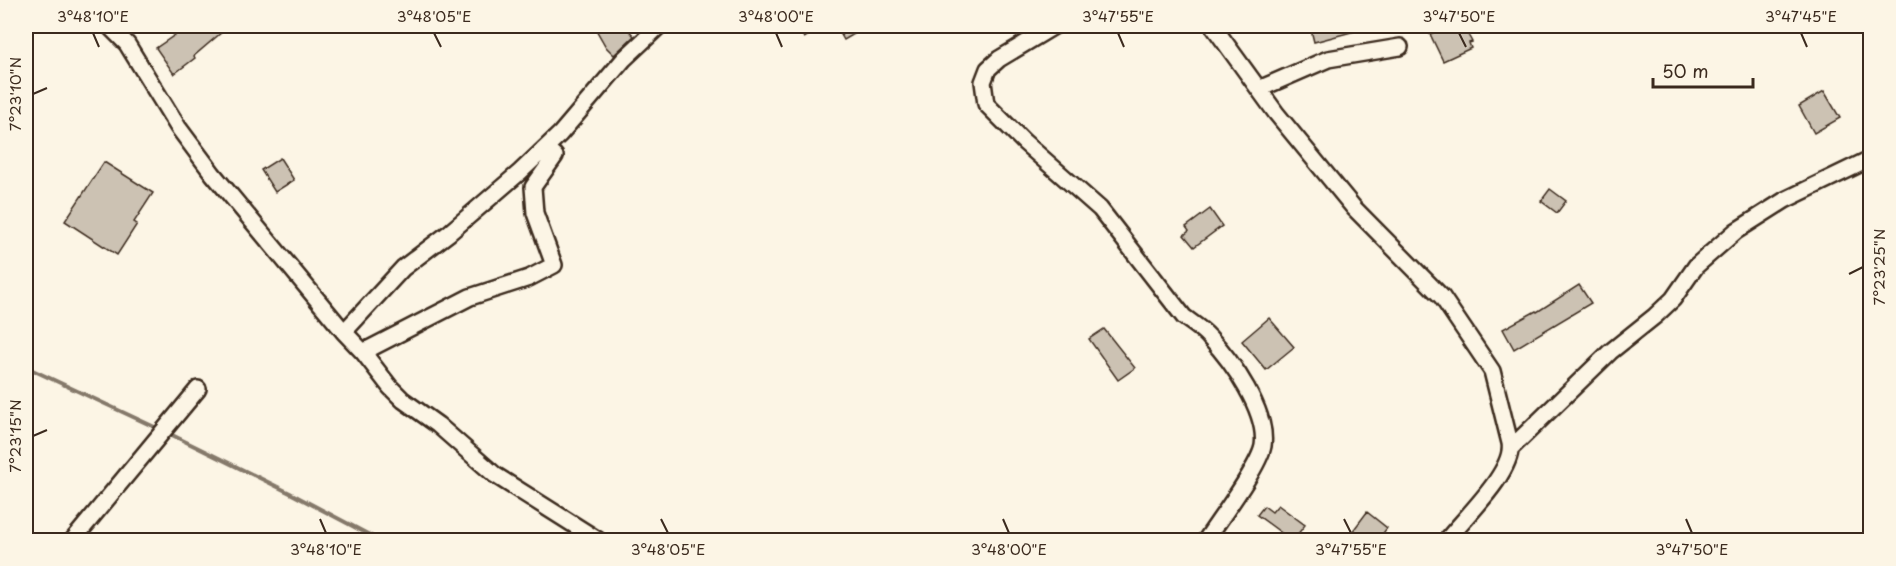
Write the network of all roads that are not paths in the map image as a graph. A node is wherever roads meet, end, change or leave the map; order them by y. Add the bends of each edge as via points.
1 (109, 26) edge
2 (659, 26) edge
3 (1054, 26) edge
4 (1213, 26) edge
5 (1400, 47) dead end
6 (1259, 89) junction
7 (546, 148) junction
8 (1870, 159) edge
9 (344, 332) junction
10 (363, 352) junction
11 (198, 389) dead end
12 (1511, 448) junction
13 (73, 540) edge
14 (598, 540) edge
15 (1206, 540) edge
16 (1447, 540) edge

1 - 9 street via 127,44 178,127 213,174
2 - 7 street via 638,44
3 - 15 street via 988,69 983,82 986,104 1100,209 1184,316 1215,344 1238,374 1258,412 1263,437 1261,454
4 - 6 street
5 - 6 street via 1328,59
6 - 12 street via 1354,208 1443,297 1492,371
7 - 9 street via 403,268
7 - 10 street via 555,156 533,187 535,213 554,266 471,297
8 - 12 street via 1785,200 1736,231 1696,266 1674,299 1610,352
9 - 10 street
10 - 14 street via 403,400 495,475
11 - 13 street
12 - 16 street via 1502,474

